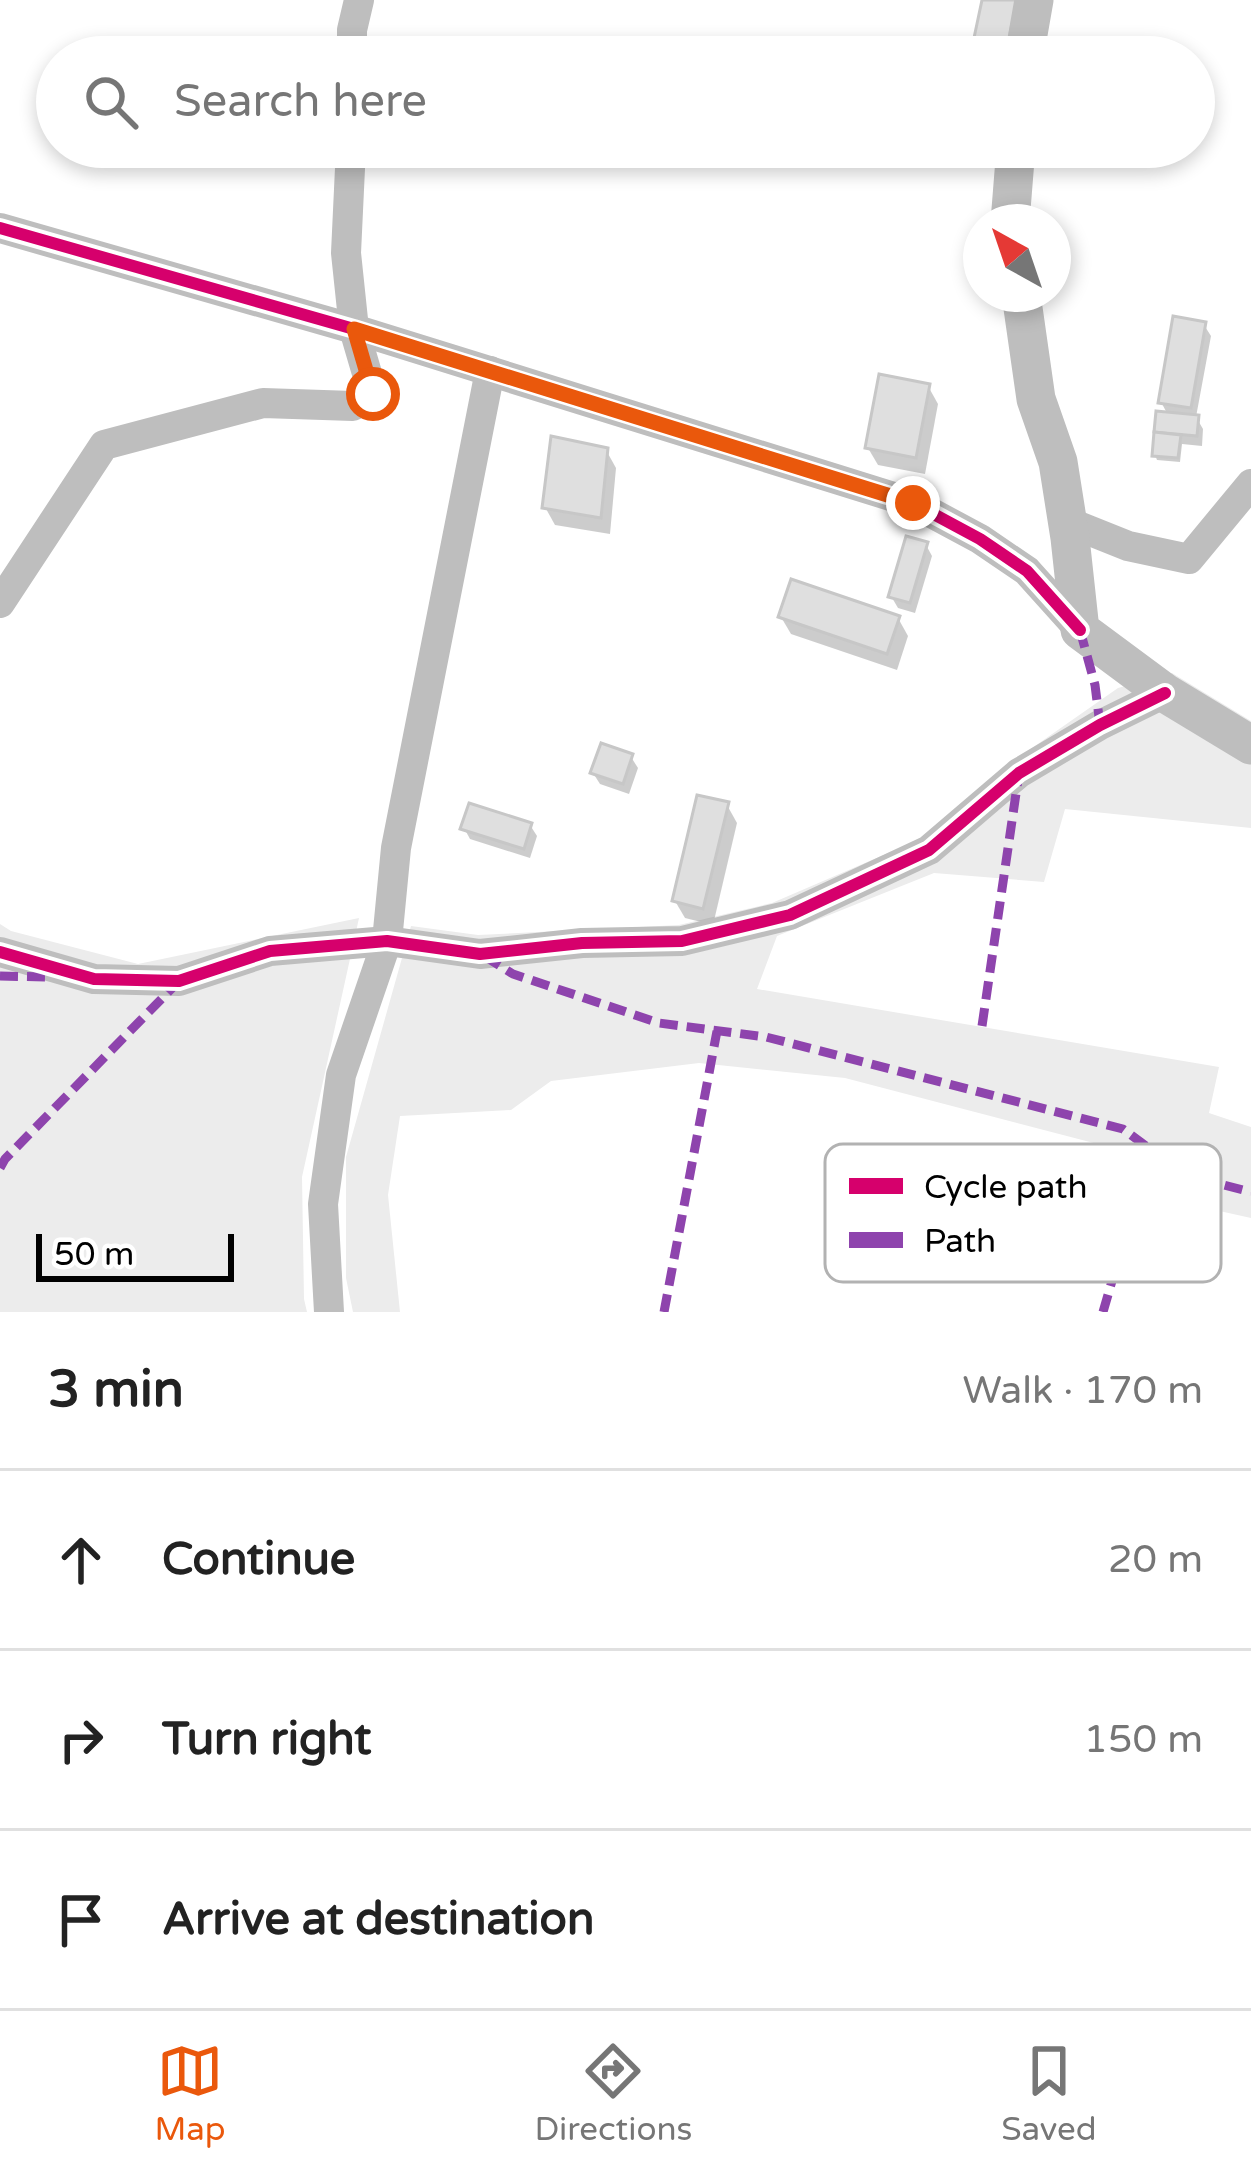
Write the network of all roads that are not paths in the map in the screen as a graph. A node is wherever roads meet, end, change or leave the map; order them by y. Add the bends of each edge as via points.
1 (358, 0) edge
2 (1034, 0) edge
3 (352, 36) edge
4 (1028, 36) edge
5 (350, 168) edge
6 (1014, 168) edge
7 (1011, 204) edge
8 (0, 228) edge
9 (1024, 312) edge
10 (354, 329) junction
11 (490, 371) junction
12 (1251, 484) edge
13 (1068, 522) junction
14 (0, 603) edge
15 (1080, 630) junction
16 (1165, 693) junction
17 (1251, 746) edge
18 (387, 940) junction
19 (0, 952) edge
20 (329, 1312) edge

1 - 3 street
2 - 4 street
5 - 10 street via 346,254
6 - 7 street
8 - 10 street
9 - 13 street
10 - 11 street
10 - 14 street via 373,394 353,406 263,404 104,445
11 - 15 street via 913,503 1027,571
11 - 18 street via 395,848
12 - 13 street via 1189,559
13 - 15 street
15 - 16 street
16 - 17 street
16 - 18 street via 1019,773 929,850 790,916 682,941 480,954
18 - 19 street via 270,951 179,981 94,979
18 - 20 street via 341,1075 322,1204

